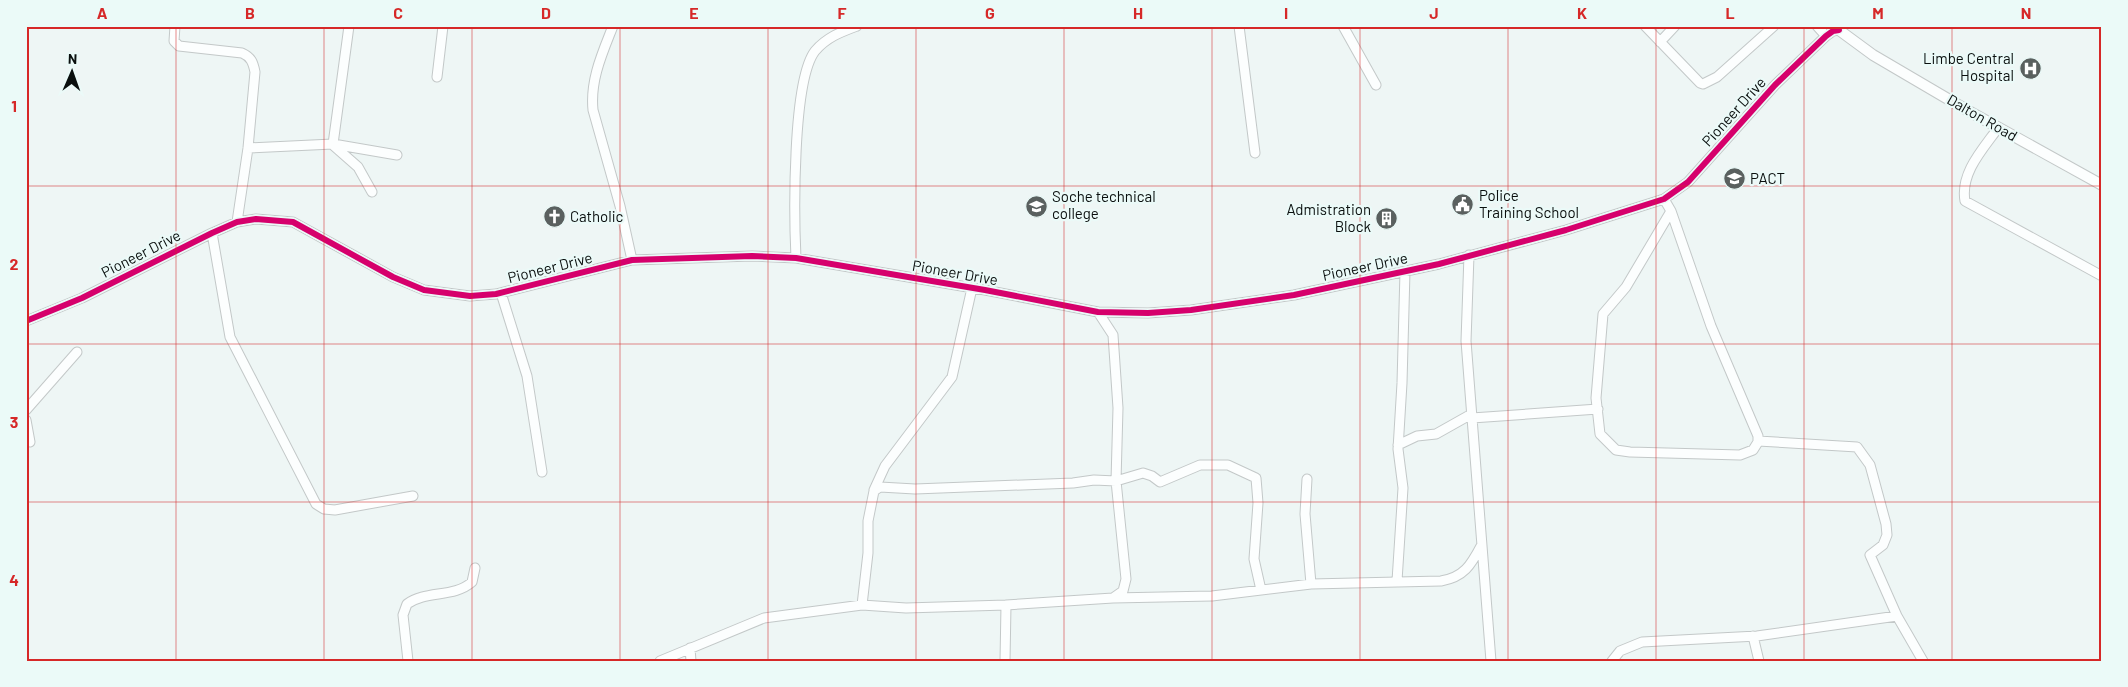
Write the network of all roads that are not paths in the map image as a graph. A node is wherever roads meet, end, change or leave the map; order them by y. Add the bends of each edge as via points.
1 (175, 26) edge
2 (349, 26) edge
3 (443, 26) edge
4 (614, 26) edge
5 (857, 26) edge
6 (1239, 26) edge
7 (1343, 26) edge
8 (1645, 26) edge
9 (1675, 26) edge
10 (1774, 26) edge
11 (1816, 26) edge
12 (1840, 28) edge
13 (1826, 36) junction
14 (1660, 42) junction
15 (437, 77) dead end
16 (1376, 84) dead end
17 (1998, 128) junction
18 (333, 144) junction
19 (248, 148) junction
20 (1256, 153) dead end
21 (397, 155) dead end
22 (2102, 185) edge
23 (372, 192) dead end
24 (1664, 199) junction
25 (1671, 212) junction
26 (238, 222) junction
27 (212, 233) junction
28 (1469, 255) junction
29 (796, 258) junction
30 (632, 260) junction
31 (1405, 271) junction
32 (2102, 276) edge
33 (972, 288) junction
34 (501, 293) junction
35 (1098, 312) junction
36 (26, 321) edge
37 (77, 352) dead end
38 (1598, 409) junction
39 (26, 410) edge
40 (1472, 418) junction
41 (26, 420) edge
42 (1758, 441) junction
43 (30, 442) dead end
44 (1398, 445) junction
45 (542, 472) dead end
46 (1308, 479) dead end
47 (1116, 481) junction
48 (874, 491) junction
49 (412, 496) dead end
50 (1481, 546) junction
51 (475, 568) dead end
52 (1397, 581) junction
53 (1311, 584) junction
54 (1261, 590) junction
55 (1113, 598) junction
56 (862, 605) junction
57 (1006, 605) junction
58 (1897, 616) junction
59 (1753, 636) junction
60 (690, 648) junction
61 (408, 661) edge
62 (660, 661) edge
63 (691, 661) edge
64 (1005, 661) edge
65 (1491, 661) edge
66 (1612, 661) edge
67 (1759, 661) edge
68 (1923, 661) edge

1 - 19 street via 174,41 179,46 242,53 249,57 255,72
2 - 18 street
3 - 15 street
4 - 30 street via 593,82 591,97
5 - 29 street via 830,36 814,52 803,86 794,211
6 - 20 street
7 - 16 street
8 - 14 street
9 - 14 street
10 - 14 street via 1717,77 1704,84
11 - 13 street
12 - 13 street, Pioneer Drive
12 - 17 main road, Dalton Road via 1872,55
13 - 24 street, Pioneer Drive via 1769,92 1688,182
17 - 22 main road, Dalton Road
17 - 32 street via 1965,180 1965,201
18 - 19 street
18 - 21 street
18 - 23 street via 358,167
19 - 26 street
24 - 25 street
24 - 28 street, Pioneer Drive via 1566,230
25 - 38 street via 1626,287 1603,314 1596,398
25 - 42 street via 1711,326 1753,422
26 - 27 street, Pioneer Drive
26 - 34 street, Pioneer Drive via 256,219 293,222 393,277 424,290 470,296
27 - 36 street, Pioneer Drive via 82,298
27 - 49 street via 230,337 316,504 335,510
28 - 31 street, Pioneer Drive
28 - 40 street via 1466,341
29 - 30 street, Pioneer Drive via 752,256
29 - 33 street, Pioneer Drive
30 - 34 street, Pioneer Drive
31 - 35 street, Pioneer Drive via 1294,295 1191,310
31 - 44 street
33 - 35 street, Pioneer Drive
33 - 48 street via 952,377 885,466
34 - 45 street via 527,376
35 - 47 street via 1113,335 1118,408
37 - 39 street
38 - 40 street
38 - 42 street via 1600,434 1616,450 1740,455 1753,450
40 - 44 street via 1468,416 1436,434 1417,436
40 - 50 street
41 - 43 street
42 - 58 street via 1857,447 1870,465 1886,524 1887,536 1883,545 1870,555
44 - 52 street via 1403,488
46 - 53 street via 1305,514
47 - 48 street via 915,489 880,487
47 - 54 street via 1143,473 1162,482 1200,465 1228,465 1254,476 1258,503 1254,559
47 - 55 street via 1126,579 1123,591
48 - 56 street via 867,532
50 - 52 street via 1465,573 1452,579
50 - 65 street
51 - 61 street via 472,582 465,589 407,604 403,615
52 - 53 street
53 - 54 street
54 - 55 street via 1212,596
55 - 57 street
56 - 57 street via 906,608
56 - 60 street via 764,618
57 - 64 street
58 - 59 street
58 - 68 street
59 - 66 street via 1642,642 1620,651
59 - 67 street
60 - 62 street
60 - 63 street

